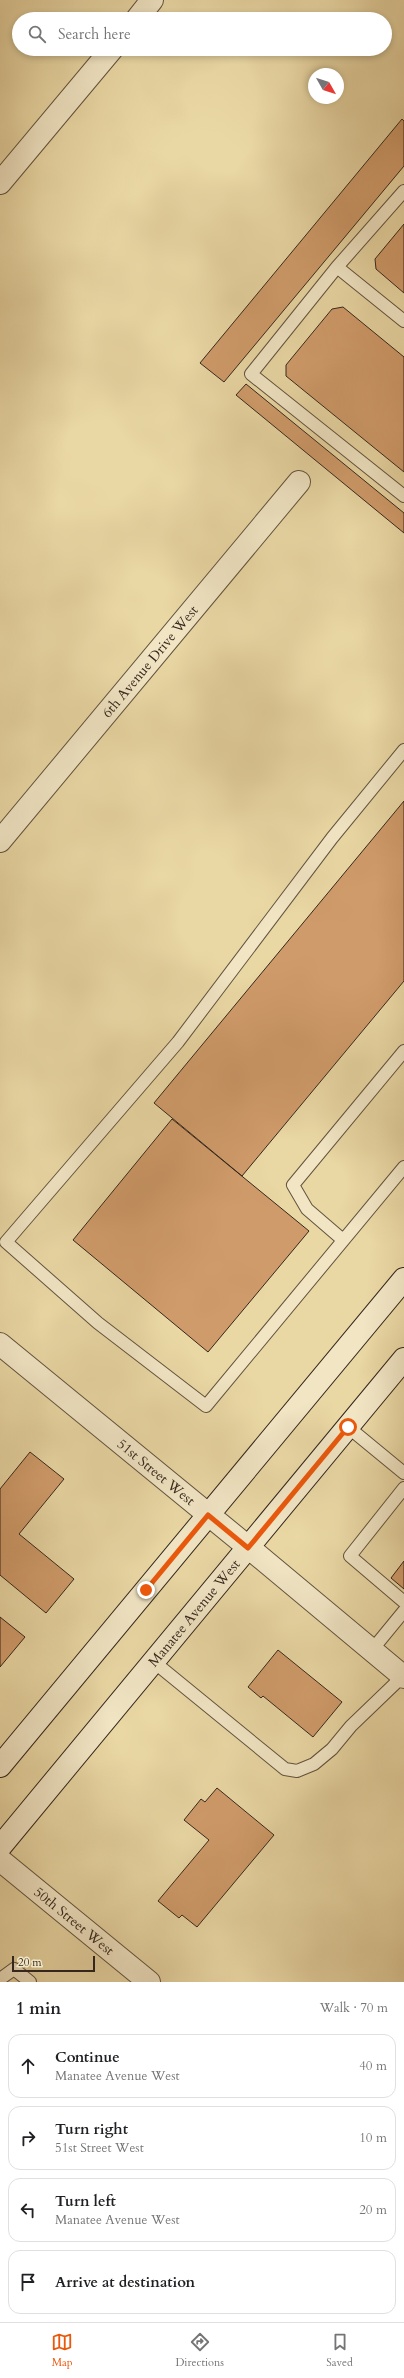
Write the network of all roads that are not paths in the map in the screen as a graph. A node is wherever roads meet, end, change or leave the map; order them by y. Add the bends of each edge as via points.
1 (152, 0) edge
2 (143, 12) edge
3 (106, 56) edge
4 (0, 184) edge
5 (404, 191) edge
6 (338, 267) junction
7 (404, 321) edge
8 (299, 482) dead end
9 (404, 496) edge
10 (404, 750) edge
11 (0, 841) edge
12 (404, 1051) edge
13 (404, 1167) edge
14 (343, 1240) junction
15 (404, 1279) edge
16 (0, 1344) edge
17 (401, 1369) edge
18 (348, 1427) junction
19 (404, 1473) edge
20 (404, 1488) edge
21 (208, 1515) junction
22 (248, 1548) junction
23 (404, 1602) edge
24 (404, 1611) edge
25 (372, 1650) junction
26 (154, 1662) junction
27 (403, 1676) edge
28 (0, 1766) edge
29 (0, 1847) edge
30 (0, 1860) edge
31 (0, 1979) edge
32 (139, 1979) edge
33 (30, 1982) edge

1 - 2 street
3 - 4 street
5 - 6 lane
6 - 7 lane
6 - 9 lane via 251,374
8 - 11 street, 6th Avenue Drive West
10 - 14 lane via 332,838 178,1042 6,1242 98,1323 206,1406
12 - 14 lane via 293,1185 307,1209
13 - 14 lane
15 - 21 street
16 - 21 street, 51st Street West
17 - 18 street, Manatee Avenue West
18 - 19 lane
18 - 22 street, Manatee Avenue West
20 - 23 lane via 350,1556
21 - 22 street, 51st Street West
21 - 28 street
22 - 25 street, 51st Street West
22 - 26 street, Manatee Avenue West
24 - 25 lane
25 - 27 street, 51st Street West
26 - 27 lane via 285,1769 297,1771 314,1764 332,1749
26 - 29 street, Manatee Avenue West
30 - 32 street, 50th Street West
31 - 33 lane via 14,1969

